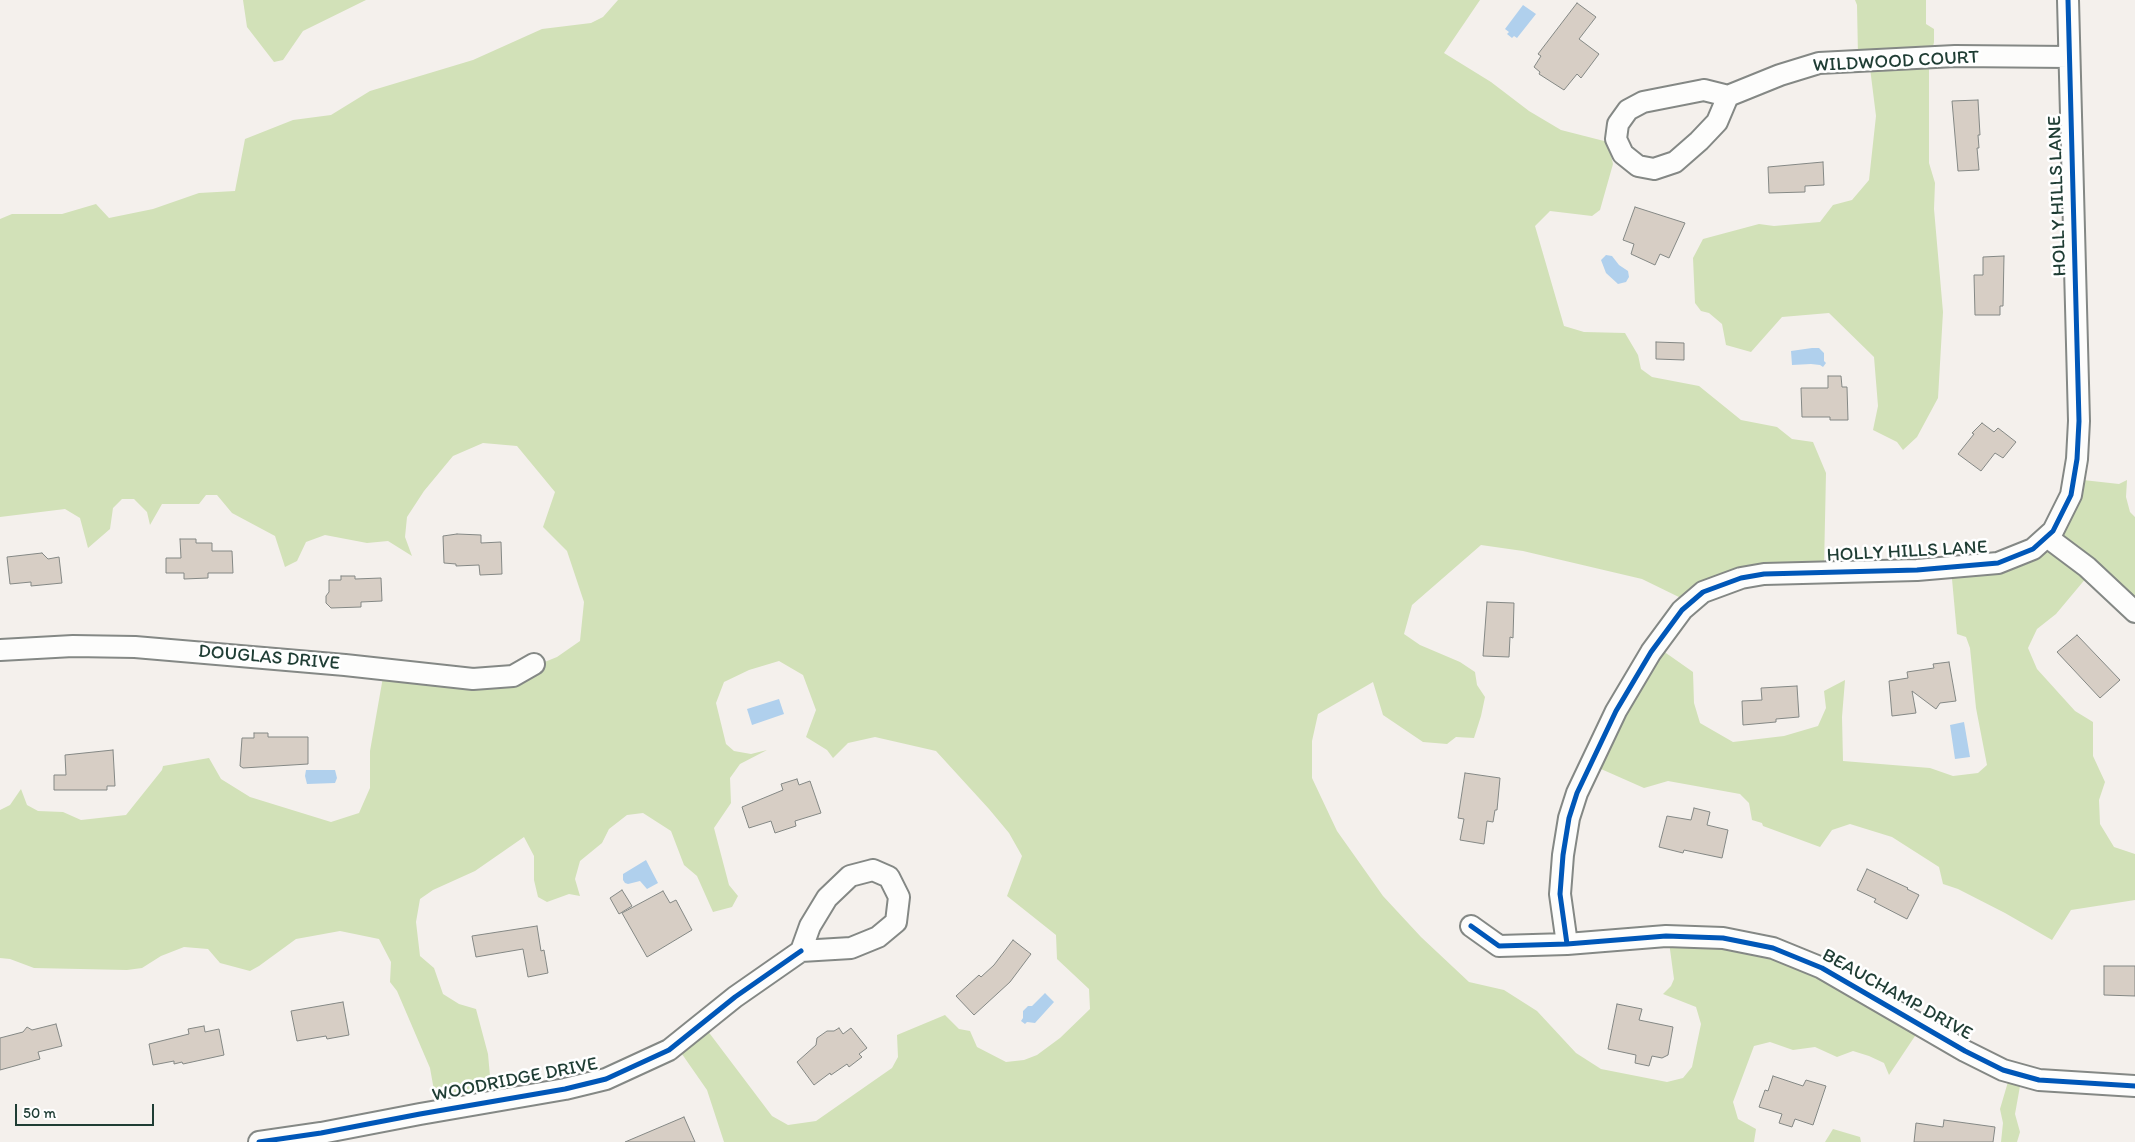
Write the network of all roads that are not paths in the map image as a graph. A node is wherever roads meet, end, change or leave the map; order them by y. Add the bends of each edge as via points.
1 (2068, 0) edge
2 (2069, 57) junction
3 (1728, 96) junction
4 (2047, 537) junction
5 (2135, 612) edge
6 (0, 650) edge
7 (534, 664) dead end
8 (1471, 926) dead end
9 (1567, 944) junction
10 (801, 951) junction
11 (2135, 1086) edge
12 (259, 1142) edge

1 - 2 street, HOLLY HILLS LANE
2 - 3 street, WILDWOOD COURT via 1955,56 1819,63
2 - 4 street, HOLLY HILLS LANE via 2080,421 2071,495
3 - 3 street via 1717,122 1675,162 1654,169 1638,166 1622,154 1616,139 1618,124 1628,110 1643,102 1704,90
4 - 5 street via 2087,566
4 - 9 street, HOLLY HILLS LANE via 2032,549 1998,563 1917,570 1764,574 1741,578 1703,592 1682,610 1651,652 1616,711 1577,793 1569,818 1560,894
6 - 7 street, DOUGLAS DRIVE via 135,647 473,679 513,676
8 - 9 street, BEAUCHAMP DRIVE via 1499,946
9 - 11 street, BEAUCHAMP DRIVE via 1666,936 1723,938 1773,948 1822,968 2003,1070 2039,1080
10 - 10 street via 810,926 827,898 850,876 873,870 889,877 898,897 896,922 878,937 851,948
10 - 12 street, WOODRIDGE DRIVE via 735,997 669,1050 606,1079 565,1089

